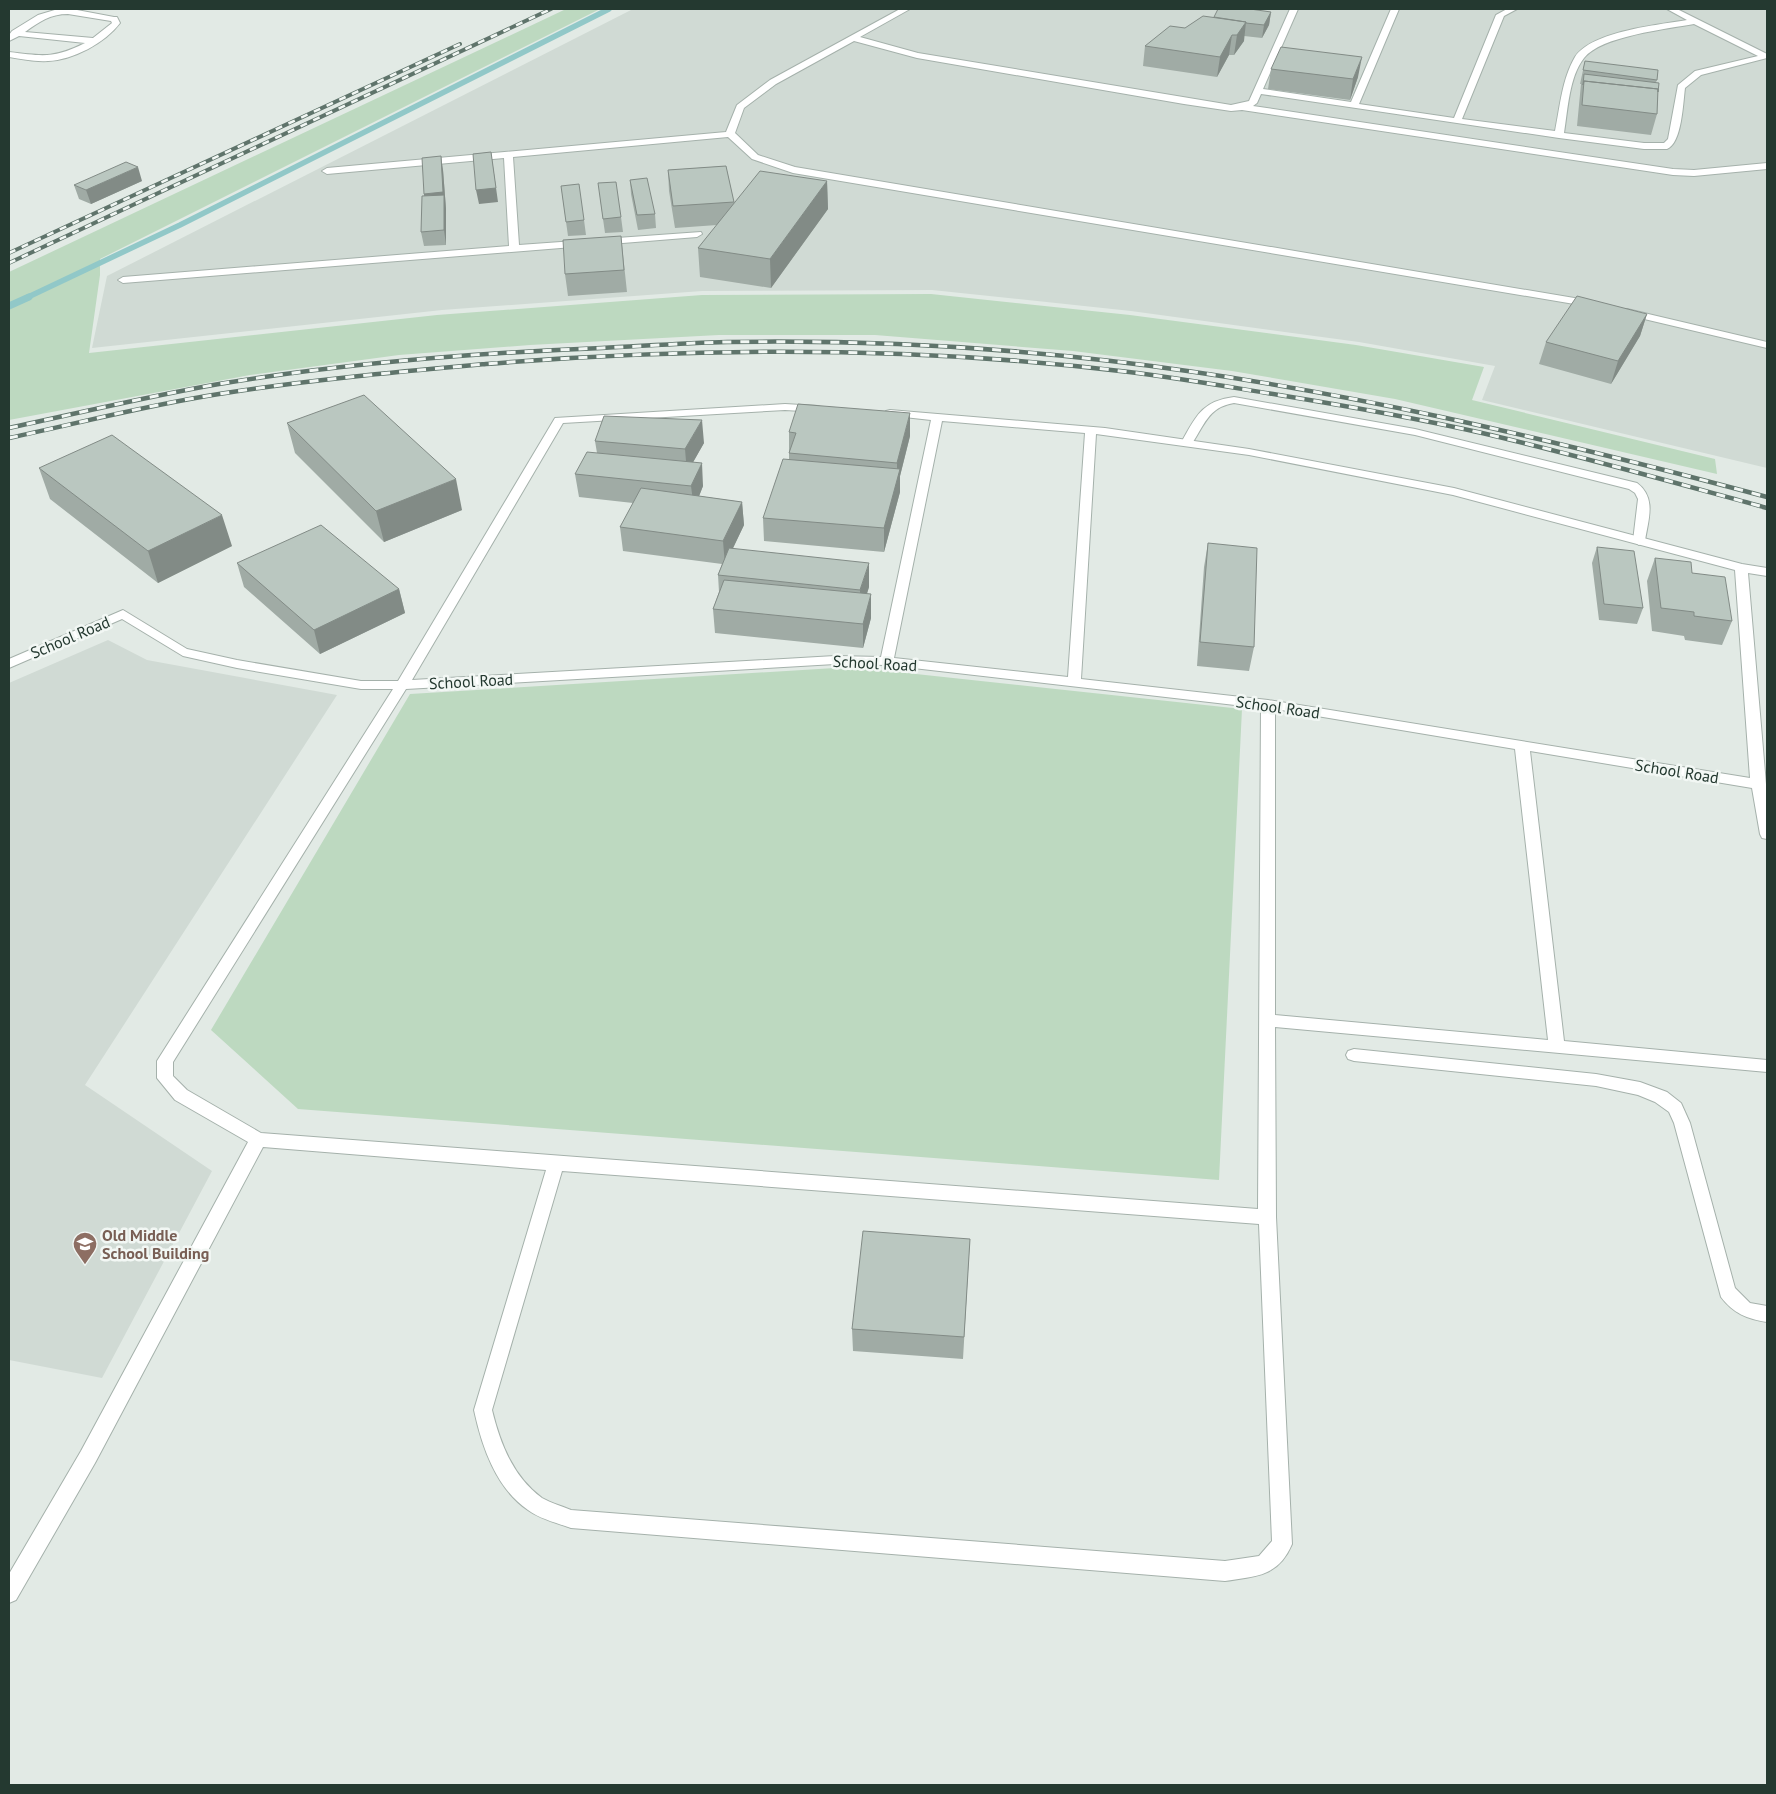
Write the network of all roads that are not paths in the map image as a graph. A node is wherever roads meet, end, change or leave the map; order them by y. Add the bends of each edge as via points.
1 (906, 9) edge
2 (1294, 9) edge
3 (1395, 9) edge
4 (1513, 9) edge
5 (1671, 9) edge
6 (1694, 21) junction
7 (9, 33) edge
8 (19, 33) junction
9 (853, 38) junction
10 (9, 39) edge
11 (93, 41) junction
12 (9, 55) edge
13 (1766, 56) edge
14 (1258, 92) junction
15 (1354, 106) junction
16 (1242, 107) junction
17 (1457, 121) junction
18 (730, 134) junction
19 (1559, 135) junction
20 (508, 154) junction
21 (1767, 166) edge
22 (328, 171) dead end
23 (697, 234) dead end
24 (514, 249) junction
25 (123, 280) dead end
26 (1767, 345) edge
27 (832, 410) edge
28 (880, 413) edge
29 (937, 416) junction
30 (1091, 430) junction
31 (1187, 443) junction
32 (1639, 541) junction
33 (1741, 568) junction
34 (1767, 572) edge
35 (887, 661) junction
36 (9, 664) edge
37 (1074, 682) junction
38 (402, 685) junction
39 (1268, 704) junction
40 (1522, 746) junction
41 (1758, 784) junction
42 (1767, 834) edge
43 (1267, 1020) junction
44 (1557, 1046) junction
45 (1354, 1055) dead end
46 (1767, 1066) edge
47 (258, 1140) junction
48 (556, 1164) junction
49 (1267, 1217) junction
50 (1767, 1314) edge
51 (9, 1593) edge

1 - 9 street
2 - 14 street
3 - 15 street
4 - 17 street via 1500,15
5 - 6 street
6 - 13 street
6 - 19 street via 1619,37 1588,48 1580,56 1573,72
7 - 8 street
8 - 10 street
8 - 11 street
8 - 11 street via 40,18 57,12 70,11 114,19 114,28
9 - 16 street via 917,55 1184,102
9 - 18 street via 773,82 740,107
11 - 12 street via 57,58
13 - 19 street via 1698,73 1681,87 1673,139 1667,146
14 - 15 street
14 - 16 street via 1253,103
15 - 17 street
16 - 21 street via 1673,172 1694,174
17 - 19 street
18 - 20 street
18 - 26 street via 755,157 793,170 1610,308
20 - 22 street
20 - 24 street
23 - 24 street
24 - 25 street
27 - 38 street via 784,407 559,420
28 - 29 street
29 - 30 street
29 - 35 street
30 - 31 street
30 - 37 street
31 - 32 street via 1454,492
31 - 32 street via 1204,413 1220,401 1234,400 1415,432 1633,486 1644,499
32 - 33 street
33 - 34 street
33 - 41 street
35 - 37 street, School Road
35 - 38 street, School Road via 835,660
36 - 38 street, School Road via 123,614 183,652 361,685
37 - 39 street, School Road
38 - 47 street via 165,1061 165,1078 181,1095
39 - 40 street, School Road
39 - 43 street
40 - 41 street, School Road
40 - 44 street
41 - 42 street
43 - 44 street
43 - 49 street
44 - 46 street
45 - 50 street via 1596,1080 1640,1089 1660,1097 1676,1108 1682,1123 1727,1292 1736,1304 1752,1312
47 - 48 street
47 - 51 street via 88,1457
48 - 49 street
48 - 49 street via 483,1410 489,1437 501,1462 519,1490 537,1505 571,1519 1225,1571 1264,1565 1282,1544

